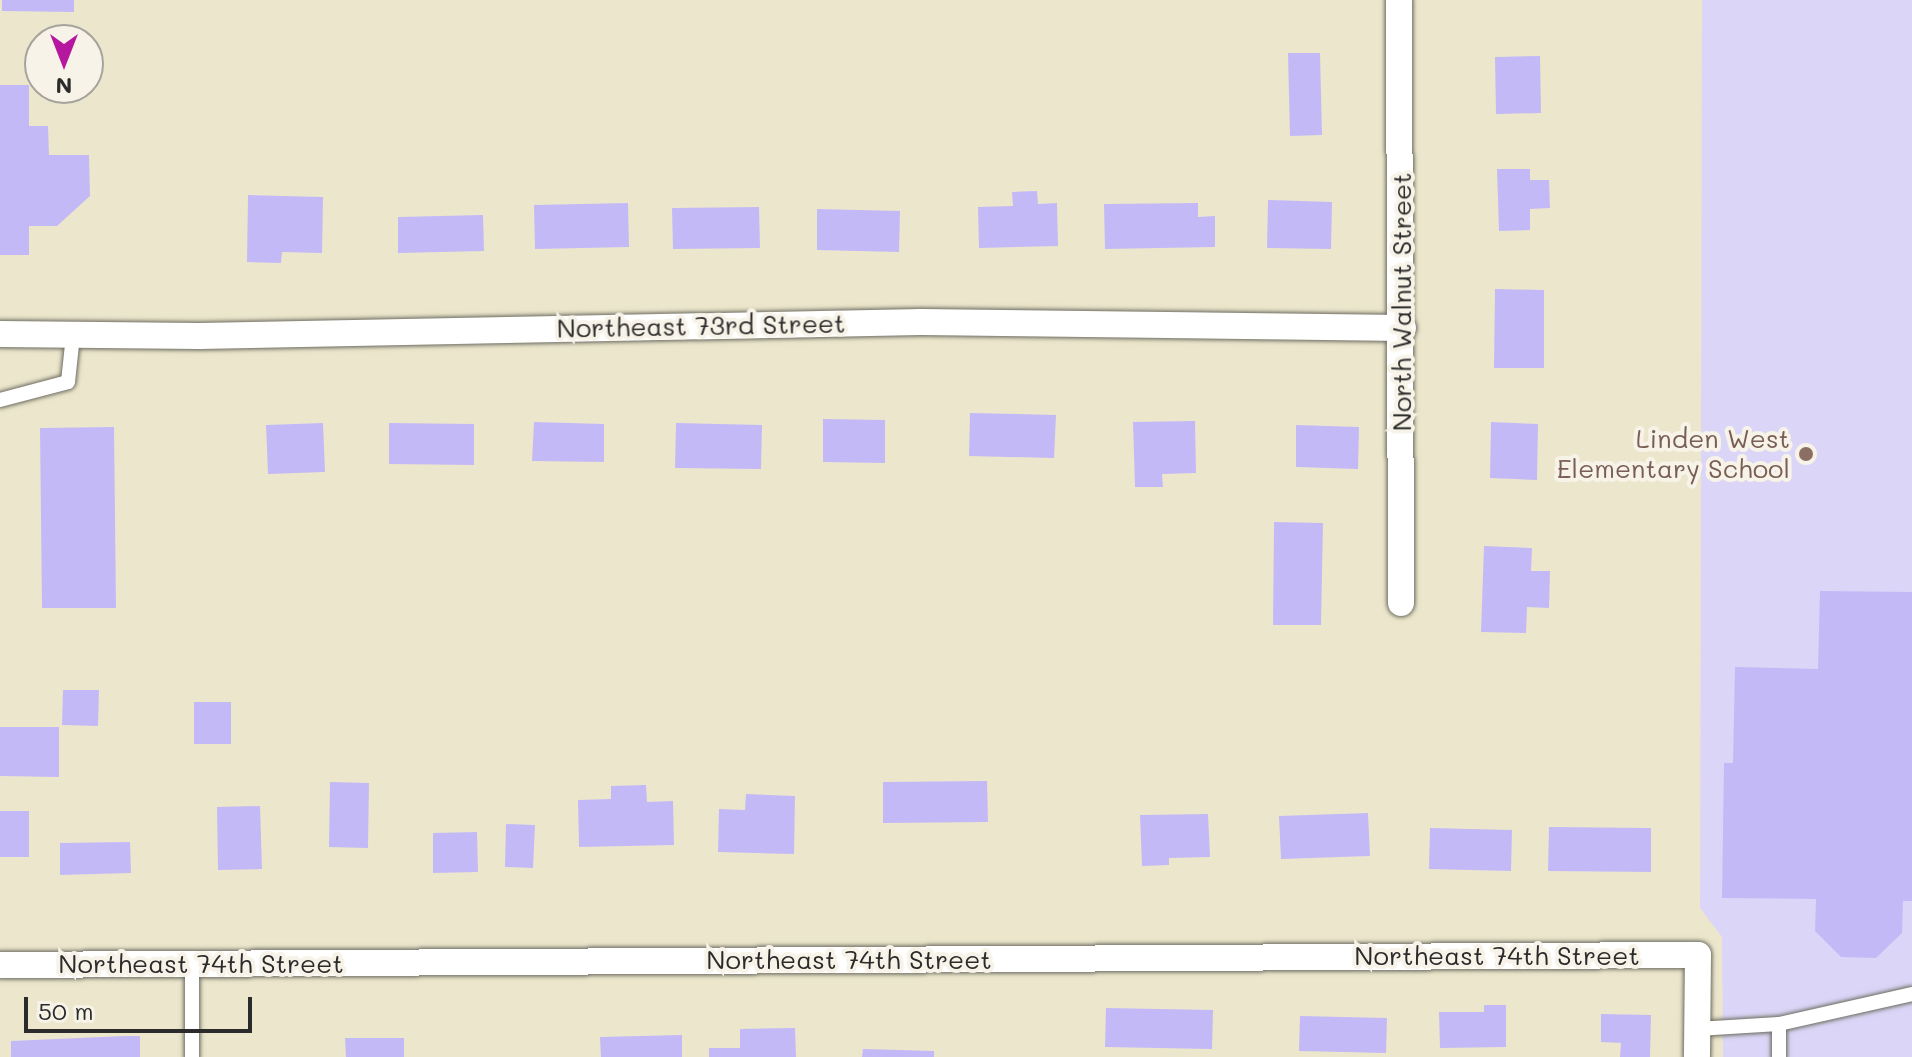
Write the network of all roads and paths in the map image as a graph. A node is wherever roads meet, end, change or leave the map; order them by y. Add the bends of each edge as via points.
1 (1399, 0) edge
2 (1403, 328) junction
3 (0, 334) edge
4 (73, 335) junction
5 (0, 400) edge
6 (1401, 603) dead end
7 (192, 964) junction
8 (0, 965) edge
9 (1912, 994) edge
10 (1779, 1024) junction
11 (1697, 1029) junction
12 (192, 1057) edge
13 (1697, 1057) edge
14 (1779, 1057) edge

1 - 2 street, North Walnut Street
2 - 4 street, Northeast 73rd Street via 921,322
2 - 6 street, North Walnut Street
3 - 4 street, Northeast 73rd Street
4 - 5 lane via 68,382
7 - 8 street, Northeast 74th Street
7 - 11 street, Northeast 74th Street via 1698,955
7 - 12 lane
9 - 10 lane
10 - 11 lane
10 - 14 lane
11 - 13 street

